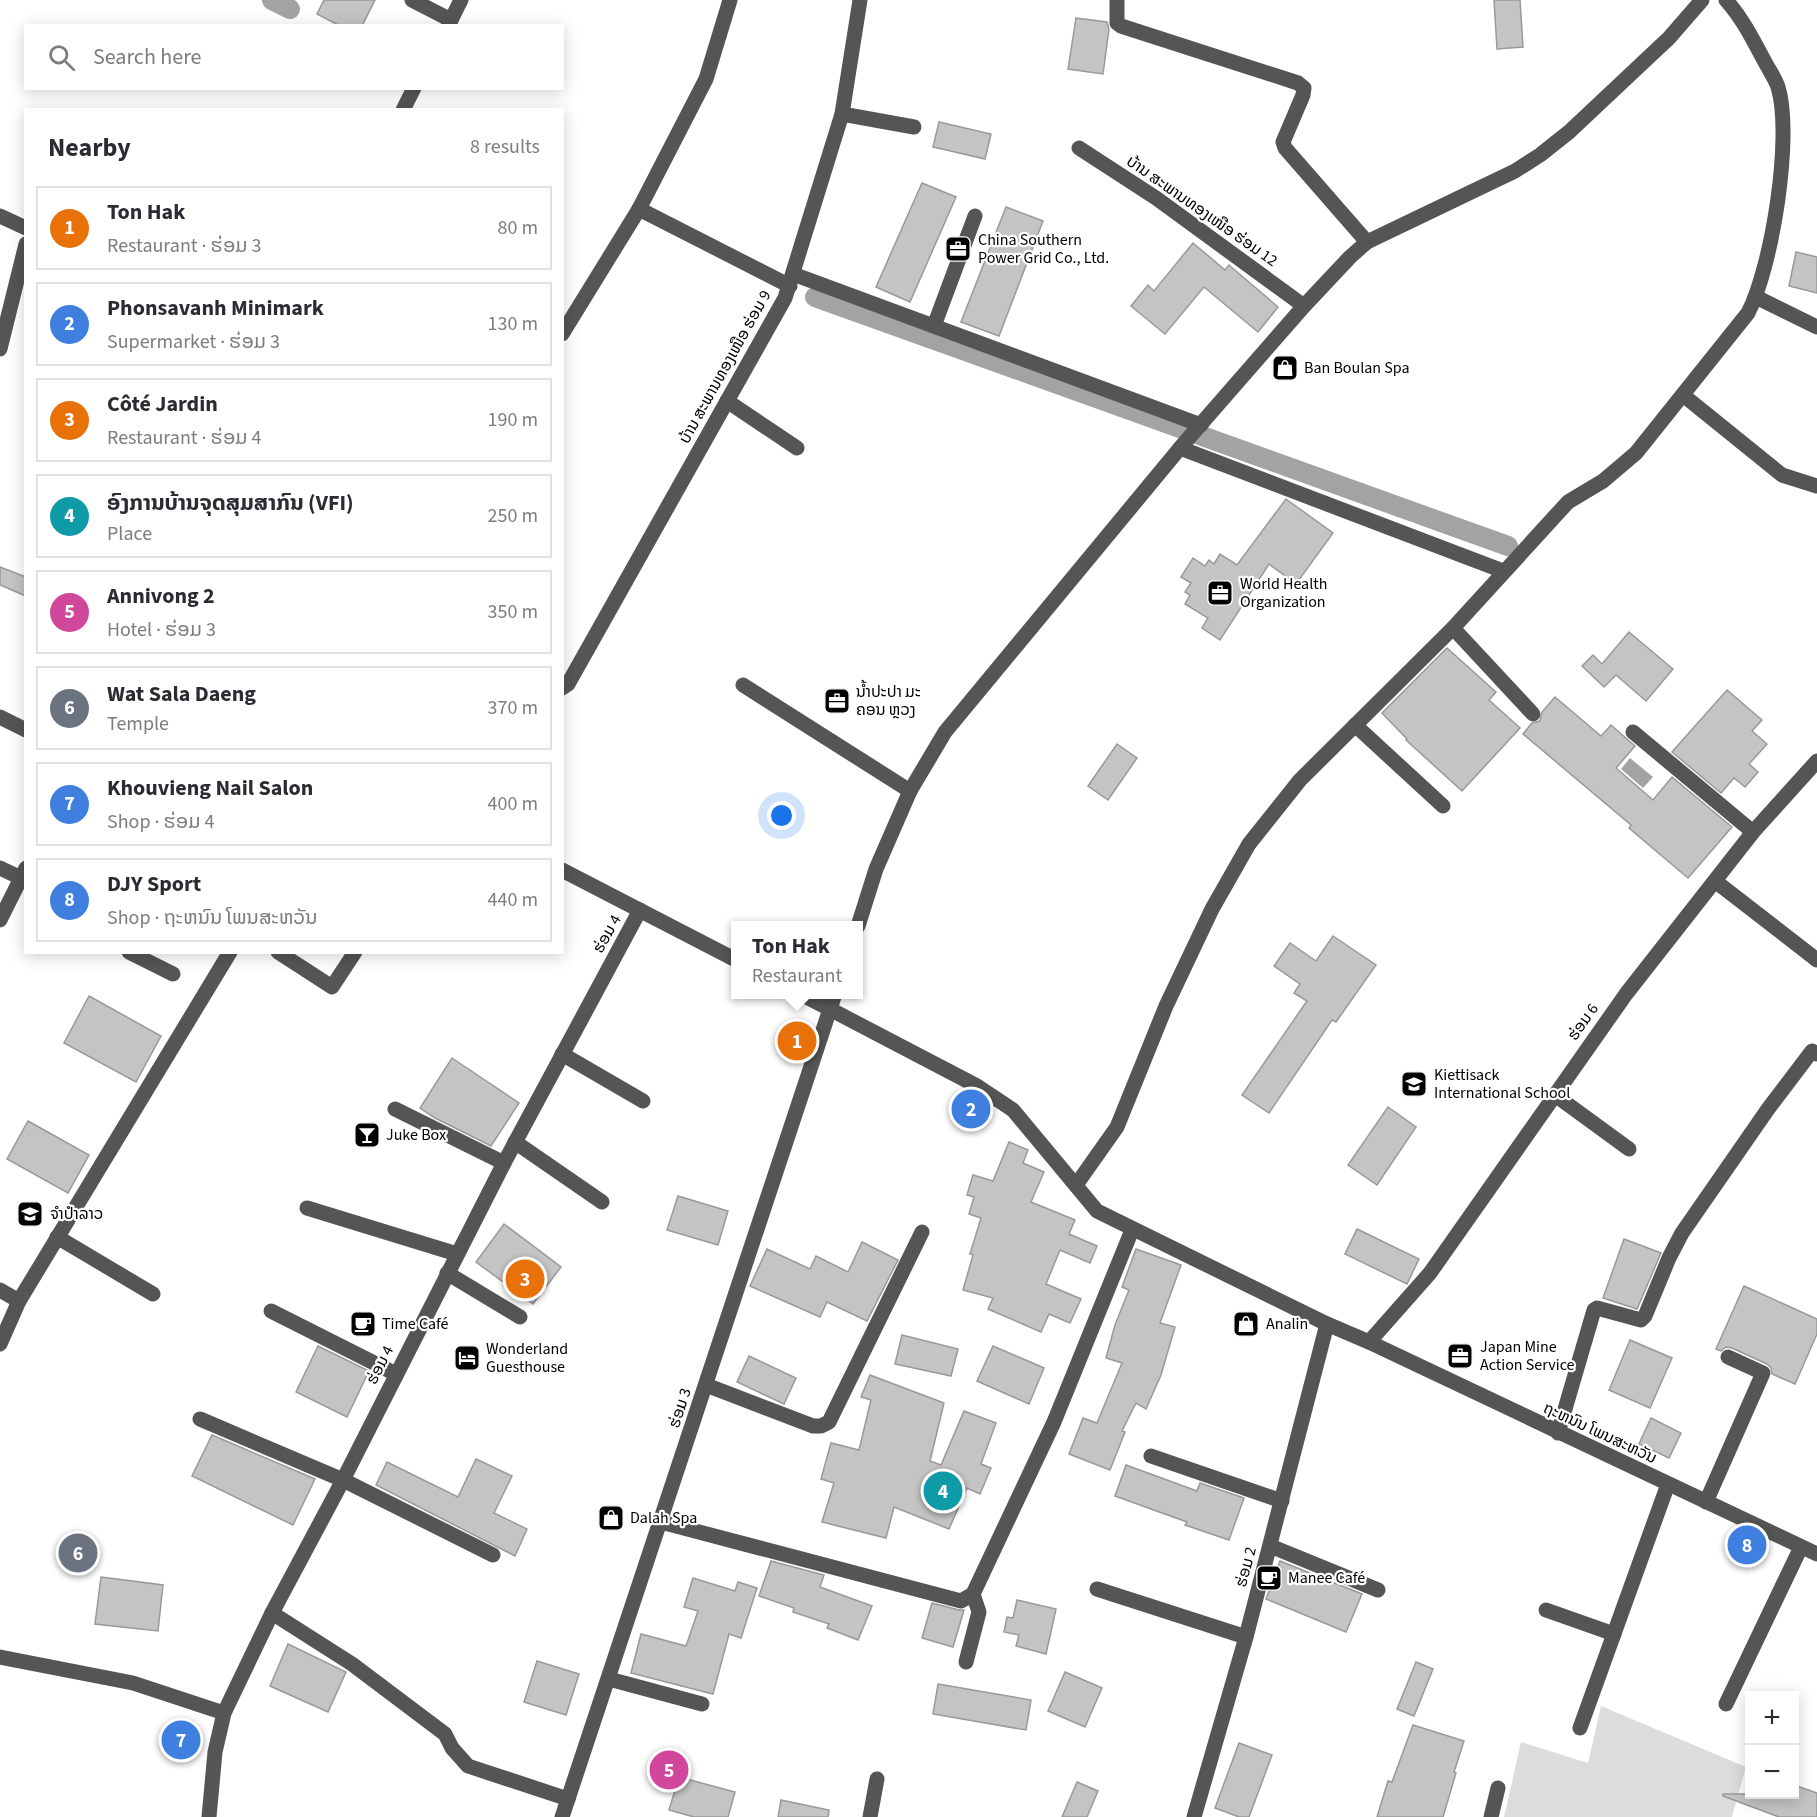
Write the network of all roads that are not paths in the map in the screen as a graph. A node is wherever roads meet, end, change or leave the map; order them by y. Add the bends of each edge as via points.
1 (412, 0) edge
2 (461, 0) edge
3 (730, 0) edge
4 (860, 0) edge
5 (1118, 0) edge
6 (1702, 0) edge
7 (1726, 0) edge
8 (449, 23) edge
9 (413, 90) edge
10 (404, 108) edge
11 (843, 114) junction
12 (914, 127) dead end
13 (1079, 148) dead end
14 (639, 209) junction
15 (0, 216) edge
16 (975, 216) dead end
17 (24, 227) edge
18 (1367, 242) junction
19 (24, 252) edge
20 (791, 280) junction
21 (1756, 297) junction
22 (1304, 306) junction
23 (934, 326) junction
24 (1817, 327) edge
25 (564, 331) edge
26 (0, 349) edge
27 (1683, 395) junction
28 (727, 401) junction
29 (1201, 424) junction
30 (797, 448) dead end
31 (1180, 448) junction
32 (1817, 486) edge
33 (1503, 571) junction
34 (1452, 628) junction
35 (744, 685) dead end
36 (564, 687) edge
37 (1533, 714) dead end
38 (0, 717) edge
39 (1355, 724) junction
40 (24, 729) edge
41 (1633, 732) dead end
42 (1817, 761) edge
43 (910, 790) junction
44 (1443, 806) dead end
45 (1753, 832) junction
46 (0, 868) edge
47 (564, 871) edge
48 (23, 873) edge
49 (1715, 881) junction
50 (19, 898) edge
51 (640, 910) junction
52 (0, 920) edge
53 (860, 921) edge
54 (133, 954) edge
55 (229, 954) edge
56 (281, 954) edge
57 (354, 954) edge
58 (731, 958) edge
59 (1817, 960) edge
60 (173, 974) dead end
61 (810, 999) edge
62 (833, 999) edge
63 (830, 1010) junction
64 (562, 1054) junction
65 (1817, 1054) edge
66 (1555, 1095) junction
67 (643, 1101) dead end
68 (395, 1109) dead end
69 (515, 1142) junction
70 (1629, 1149) dead end
71 (504, 1163) junction
72 (1076, 1185) junction
73 (602, 1203) dead end
74 (307, 1208) dead end
75 (1132, 1230) junction
76 (922, 1232) dead end
77 (57, 1237) junction
78 (458, 1254) junction
79 (447, 1274) junction
80 (0, 1290) edge
81 (153, 1294) dead end
82 (19, 1301) junction
83 (271, 1311) dead end
84 (520, 1317) dead end
85 (1327, 1324) junction
86 (1369, 1342) junction
87 (0, 1344) edge
88 (1728, 1357) dead end
89 (396, 1374) junction
90 (706, 1385) junction
91 (200, 1419) dead end
92 (1558, 1432) junction
93 (1150, 1456) dead end
94 (343, 1480) junction
95 (1668, 1484) junction
96 (1282, 1501) junction
97 (1706, 1502) junction
98 (661, 1522) junction
99 (1270, 1546) junction
100 (1801, 1547) junction
101 (1817, 1554) edge
102 (493, 1555) dead end
103 (1097, 1589) dead end
104 (1378, 1590) dead end
105 (973, 1594) junction
106 (1546, 1610) dead end
107 (272, 1613) junction
108 (1614, 1634) junction
109 (1246, 1637) junction
110 (0, 1657) edge
111 (966, 1662) dead end
112 (609, 1679) junction
113 (702, 1704) dead end
114 (1726, 1704) dead end
115 (224, 1713) junction
116 (1580, 1728) dead end
117 (877, 1779) dead end
118 (1498, 1788) dead end
119 (568, 1798) junction
120 (209, 1817) edge
121 (562, 1817) edge
122 (870, 1817) edge
123 (1194, 1817) edge
124 (1491, 1817) edge

1 - 8 street
2 - 8 street
3 - 14 street via 706,79
4 - 11 street, ບ້ານ ສະພານທອງເໜືອ ຮ່ອມ 9
5 - 18 street via 1120,26 1304,88 1283,142
6 - 18 street via 1669,38 1569,132 1540,154 1515,171
7 - 21 street via 1740,15 1777,85 1782,108 1773,232
9 - 10 street
11 - 12 street
11 - 20 street, ບ້ານ ສະພານທອງເໜືອ ຮ່ອມ 9
13 - 22 street, ບ້ານ ສະພານທອງເໜືອ ຮ່ອມ 12 via 1156,198
14 - 20 street
14 - 25 street
15 - 17 street
16 - 23 street
18 - 22 street
19 - 26 street
20 - 23 street
20 - 28 street, ບ້ານ ສະພານທອງເໜືອ ຮ່ອມ 9
21 - 24 street
21 - 27 street via 1748,313
22 - 29 street
23 - 29 street
27 - 32 street via 1782,475
27 - 33 street via 1636,453 1603,481 1568,502
28 - 30 street
28 - 36 street, ບ້ານ ສະພານທອງເໜືອ ຮ່ອມ 9
29 - 31 street
31 - 33 street
31 - 43 street via 975,694 945,732
33 - 34 street
34 - 37 street
34 - 39 street
35 - 43 street
38 - 40 street
39 - 44 street
39 - 72 street via 1300,780 1249,844 1212,909 1166,1006 1117,1127
41 - 45 street
42 - 45 street, ຮ່ອມ 6
43 - 53 street via 876,869
45 - 49 street, ຮ່ອມ 6
46 - 48 street
47 - 51 street
48 - 50 street
49 - 59 street
49 - 66 street, ຮ່ອມ 6 via 1626,994
50 - 52 street
51 - 58 street
51 - 64 street, ຮ່ອມ 4
54 - 60 street
55 - 77 street
56 - 57 street via 332,987
61 - 63 street, ຖະຫນົນ ໂພນສະຫວັນ
62 - 63 street, ຮ່ອມ 3
63 - 72 street, ຖະຫນົນ ໂພນສະຫວັນ via 977,1086 1013,1110
63 - 90 street, ຮ່ອມ 3
64 - 67 street
64 - 69 street, ຮ່ອມ 4
65 - 92 street via 1812,1051 1767,1109 1682,1233 1645,1316 1641,1320 1594,1310
66 - 70 street
66 - 86 street, ຮ່ອມ 6 via 1430,1273
68 - 71 street
69 - 71 street, ຮ່ອມ 4
69 - 73 street
71 - 78 street, ຮ່ອມ 4
72 - 75 street, ຖະຫນົນ ໂພນສະຫວັນ via 1097,1210
74 - 78 street
75 - 85 street, ຖະຫນົນ ໂພນສະຫວັນ
75 - 105 street via 1054,1422
76 - 90 street via 829,1422 813,1426
77 - 81 street
77 - 82 street
78 - 79 street, ຮ່ອມ 4
79 - 84 street
79 - 89 street, ຮ່ອມ 4
80 - 82 street
82 - 87 street
83 - 89 street
85 - 86 street, ຖະຫນົນ ໂພນສະຫວັນ
85 - 96 street, ຮ່ອມ 2
86 - 92 street, ຖະຫນົນ ໂພນສະຫວັນ
88 - 97 street via 1763,1373
89 - 94 street, ຮ່ອມ 4
90 - 98 street, ຮ່ອມ 3
91 - 94 street
92 - 95 street, ຖະຫນົນ ໂພນສະຫວັນ
93 - 96 street
94 - 102 street
94 - 107 street, ຮ່ອມ 4
95 - 97 street, ຖະຫນົນ ໂພນສະຫວັນ
95 - 108 street
96 - 99 street, ຮ່ອມ 2
97 - 100 street, ຖະຫນົນ ໂພນສະຫວັນ
98 - 105 street via 961,1601
98 - 112 street, ຮ່ອມ 3
99 - 104 street
99 - 109 street, ຮ່ອມ 2
100 - 101 street, ຖະຫນົນ ໂພນສະຫວັນ
100 - 114 street
103 - 109 street
105 - 111 street via 979,1612
106 - 108 street
107 - 115 street, ຮ່ອມ 4
107 - 119 street via 352,1664 445,1734 468,1766
108 - 116 street
109 - 123 street, ຮ່ອມ 2
110 - 115 street via 133,1683
112 - 113 street
112 - 119 street, ຮ່ອມ 3
115 - 120 street, ຮ່ອມ 4 via 215,1752
117 - 122 street
118 - 124 street
119 - 121 street, ຮ່ອມ 3

